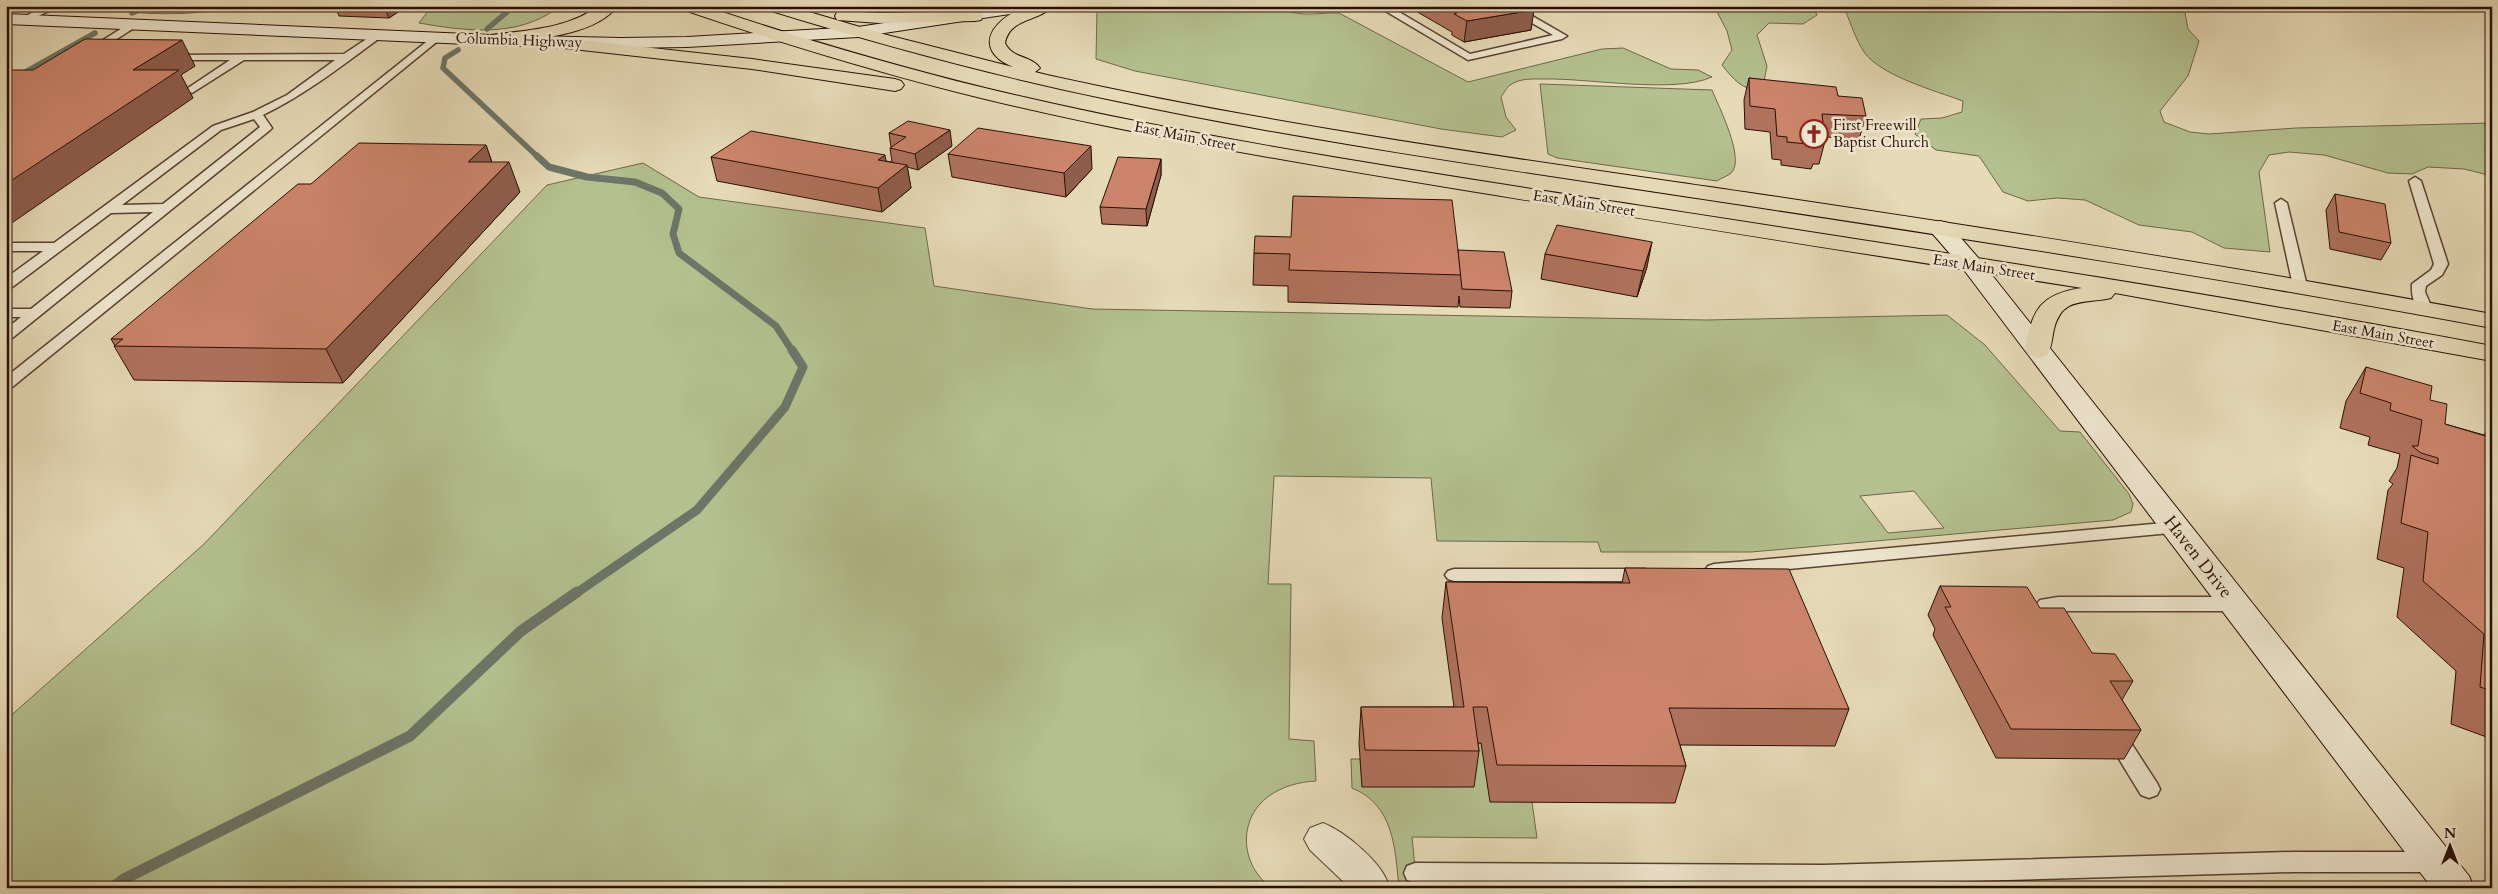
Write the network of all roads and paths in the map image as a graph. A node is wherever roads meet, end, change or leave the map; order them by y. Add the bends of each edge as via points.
1 (54, 6) edge
2 (609, 6) edge
3 (686, 6) edge
4 (1030, 6) edge
5 (1044, 6) edge
6 (1382, 6) edge
7 (1507, 6) edge
8 (778, 8) edge
9 (975, 16) junction
10 (6, 18) edge
11 (25, 19) junction
12 (133, 24) junction
13 (858, 32) junction
14 (377, 35) junction
15 (782, 37) junction
16 (435, 38) junction
17 (492, 40) junction
18 (552, 42) junction
19 (100, 57) edge
20 (157, 57) edge
21 (242, 57) junction
22 (350, 57) junction
23 (1074, 86) junction
24 (192, 90) dead end
25 (985, 93) junction
26 (257, 114) junction
27 (1356, 140) junction
28 (1334, 164) junction
29 (2415, 181) dead end
30 (2282, 203) dead end
31 (168, 208) junction
32 (108, 209) junction
33 (1940, 228) junction
34 (6, 247) edge
35 (57, 247) junction
36 (1972, 265) junction
37 (6, 285) edge
38 (2300, 286) junction
39 (2132, 290) junction
40 (2425, 308) junction
41 (6, 313) edge
42 (34, 313) junction
43 (2492, 321) edge
44 (6, 336) edge
45 (2038, 350) junction
46 (2492, 354) edge
47 (6, 385) edge
48 (2175, 528) junction
49 (1700, 572) edge
50 (1454, 575) dead end
51 (1662, 575) edge
52 (2234, 604) junction
53 (2058, 643) edge
54 (2104, 717) edge
55 (2149, 789) dead end
56 (1323, 839) dead end
57 (2434, 862) junction
58 (1416, 873) dead end
59 (1370, 888) edge
60 (2455, 888) edge

1 - 11 lane
2 - 17 main road via 568,26
3 - 15 main road, East Main Street
4 - 9 main road, Columbia Highway
5 - 23 main road via 1005,27 997,40 1000,51 1012,60
6 - 7 lane via 1468,57 1562,36
8 - 9 main road via 874,18
8 - 13 main road, East Main Street
9 - 13 main road, Columbia Highway
10 - 11 main road, Columbia Highway
11 - 12 main road, Columbia Highway
12 - 14 main road, Columbia Highway
12 - 19 lane via 81,57
13 - 15 main road, Columbia Highway
13 - 23 main road, East Main Street
14 - 16 main road, Columbia Highway
14 - 22 lane
15 - 18 main road, Columbia Highway via 687,42
15 - 25 main road, East Main Street
16 - 17 main road, Columbia Highway
16 - 47 lane
17 - 18 main road, Columbia Highway
18 - 25 main road
20 - 21 lane
21 - 22 lane
21 - 24 lane
22 - 26 lane via 291,97
23 - 27 main road, East Main Street
25 - 28 main road, East Main Street via 1146,129
26 - 31 lane via 266,128
26 - 32 lane via 217,128
27 - 28 main road
27 - 33 main road, East Main Street
28 - 36 main road, East Main Street
29 - 40 lane via 2441,264 2437,272 2419,284 2418,292
30 - 38 lane
31 - 32 lane
31 - 42 lane
32 - 35 lane
33 - 36 main road, Haven Drive
33 - 38 main road, East Main Street
34 - 35 lane
35 - 37 lane
36 - 39 main road, East Main Street
36 - 45 main road, Haven Drive
38 - 40 main road, East Main Street
39 - 45 main road via 2062,300 2047,309 2041,322
39 - 46 main road, East Main Street
40 - 43 main road, East Main Street
41 - 42 lane
42 - 44 lane
45 - 48 main road, Haven Drive
48 - 49 lane
48 - 52 main road, Haven Drive
50 - 51 lane
52 - 53 lane via 2047,605 2041,609 2043,619
52 - 57 main road, Haven Drive
54 - 55 lane
56 - 59 main road via 1369,881
57 - 58 lane via 2292,862 1823,875
57 - 60 main road, Haven Drive

